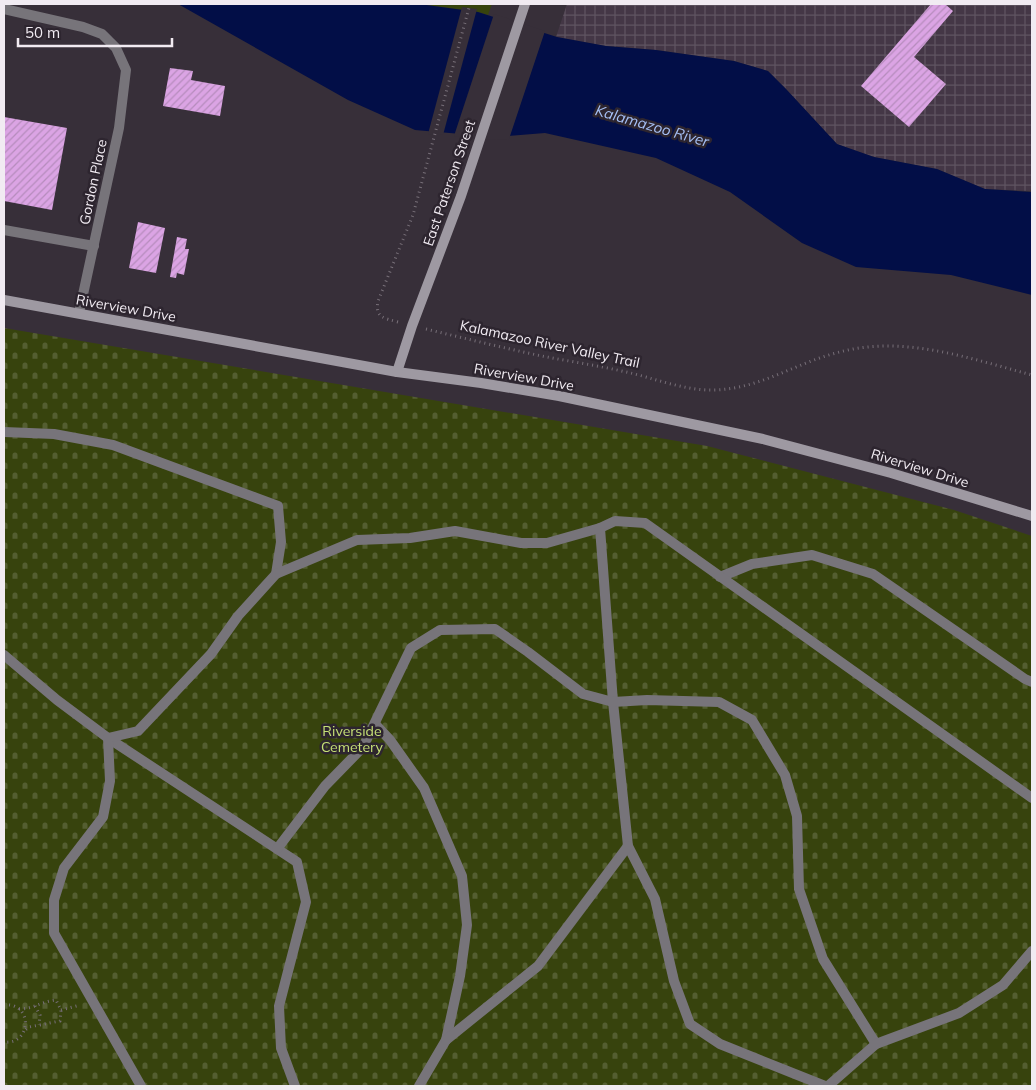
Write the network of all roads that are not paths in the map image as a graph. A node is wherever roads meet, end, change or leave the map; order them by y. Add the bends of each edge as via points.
1 (525, 4) edge
2 (4, 9) edge
3 (4, 230) edge
4 (94, 246) junction
5 (4, 300) edge
6 (79, 313) junction
7 (397, 372) junction
8 (4, 432) edge
9 (1032, 516) edge
10 (600, 528) junction
11 (276, 574) junction
12 (720, 577) junction
13 (4, 655) edge
14 (1032, 682) edge
15 (613, 702) junction
16 (374, 724) junction
17 (108, 738) junction
18 (1032, 798) edge
19 (628, 846) junction
20 (277, 849) junction
21 (1032, 951) edge
22 (446, 1040) junction
23 (876, 1044) junction
24 (141, 1086) edge
25 (296, 1086) edge
26 (419, 1086) edge
27 (826, 1086) edge

1 - 7 street, East Paterson Street via 461,196
2 - 4 street, Gordon Place via 102,34 116,48 126,70 119,128
3 - 4 street
4 - 6 street, Gordon Place
5 - 6 street, Riverview Drive
6 - 7 street, Riverview Drive
7 - 9 street, Riverview Drive via 559,396 763,438 891,472
8 - 11 street via 54,434 114,445 278,506 282,542
10 - 11 street via 548,543 521,543 455,531 410,538 357,540
10 - 12 street via 615,521 645,523
10 - 15 street
11 - 17 street via 238,616 211,654 138,732
12 - 14 street via 752,564 812,555 873,574
12 - 18 street
13 - 17 street
15 - 16 street via 583,694 495,629 440,630 411,648
15 - 19 street
15 - 23 street via 719,702 752,720 788,783 797,816 799,889 823,959
16 - 20 street via 363,747 325,786
16 - 22 street via 390,740 424,788 462,876 467,925
17 - 20 street
17 - 24 street via 110,780 103,817 64,868 54,900 54,933
19 - 22 street via 538,966
19 - 27 street via 655,899 674,981 690,1024 720,1044
20 - 25 street via 297,862 306,902 279,1006 281,1048
21 - 23 street via 1003,985 959,1014
22 - 26 street
23 - 27 street

